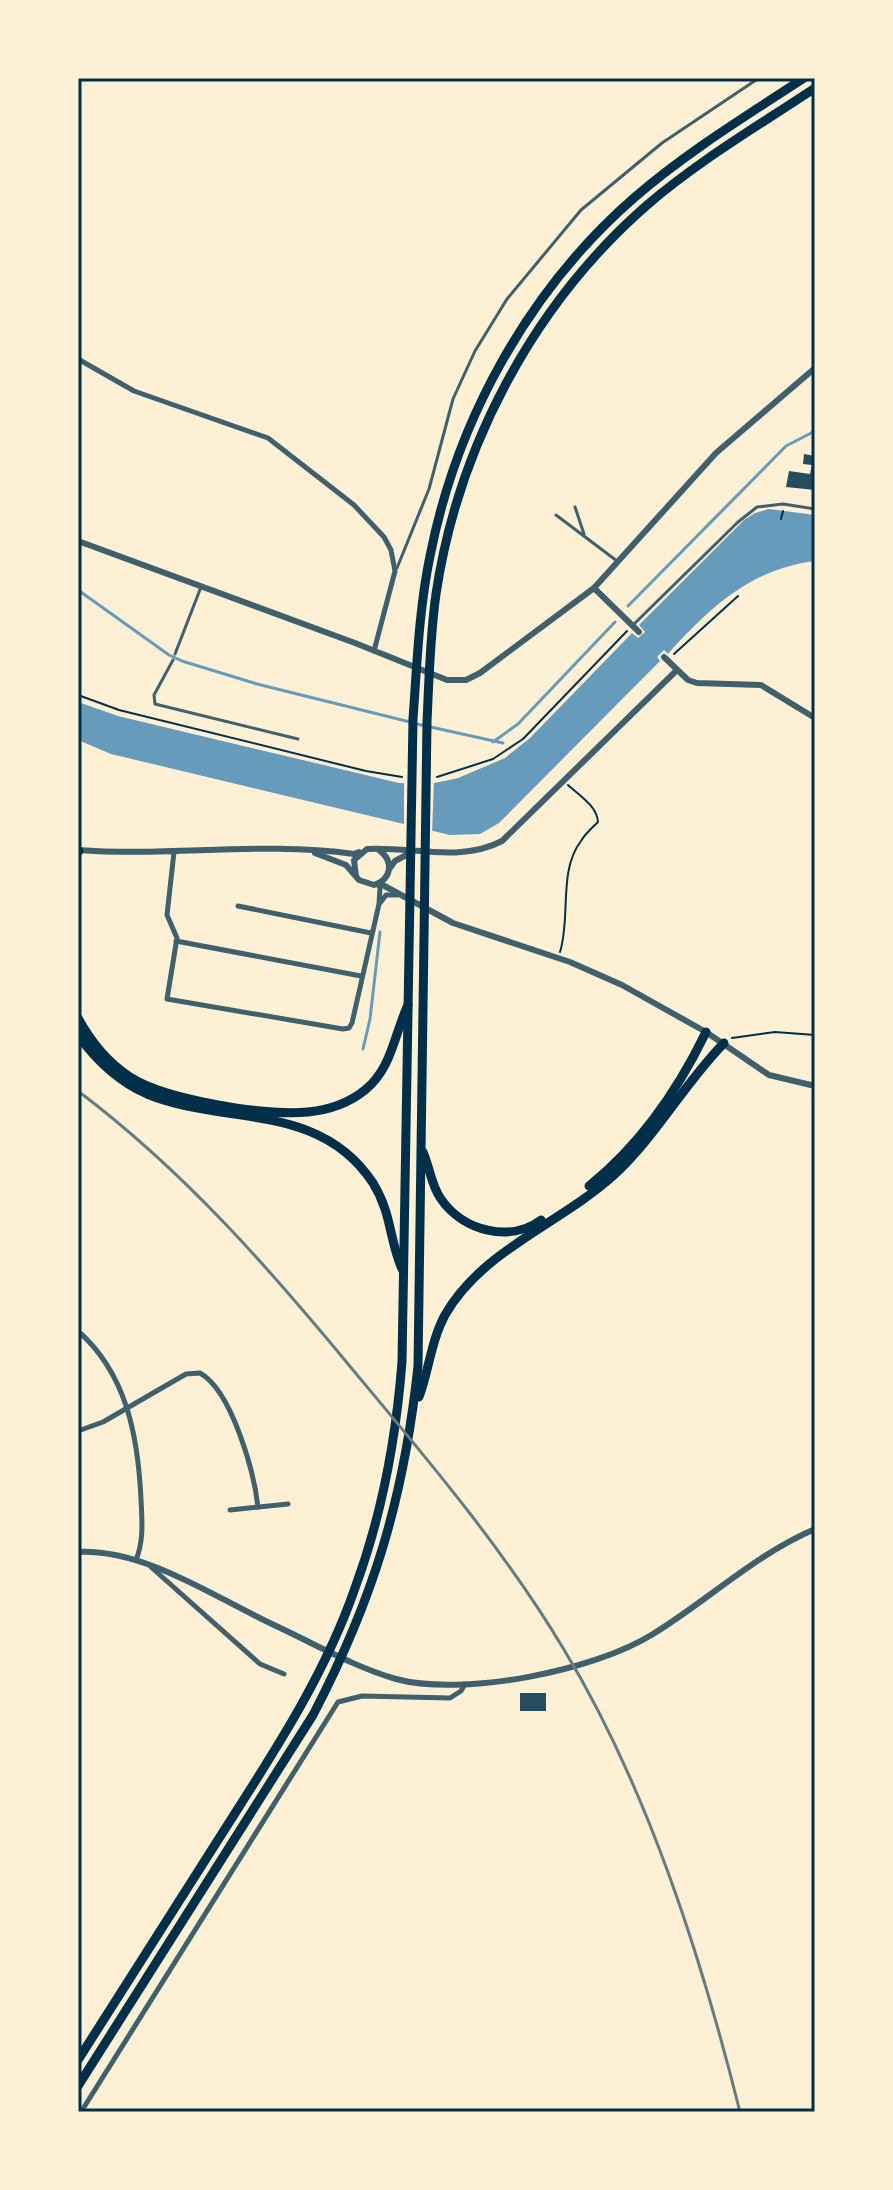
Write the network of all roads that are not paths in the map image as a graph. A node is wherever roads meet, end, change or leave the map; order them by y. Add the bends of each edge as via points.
1 (759, 78) edge
2 (804, 78) edge
3 (815, 88) edge
4 (78, 359) edge
5 (815, 368) edge
6 (575, 507) dead end
7 (815, 509) edge
8 (556, 515) dead end
9 (584, 535) junction
10 (78, 541) edge
11 (618, 561) junction
12 (395, 571) junction
13 (201, 586) junction
14 (594, 588) junction
15 (632, 626) junction
16 (639, 632) dead end
17 (374, 651) junction
18 (175, 654) dead end
19 (666, 659) road end
20 (173, 660) dead end
21 (677, 670) junction
22 (815, 718) edge
23 (298, 739) dead end
24 (303, 849) junction
25 (367, 849) junction
26 (379, 850) junction
27 (78, 851) edge
28 (415, 851) junction
29 (174, 852) junction
30 (389, 871) junction
31 (356, 876) junction
32 (377, 884) junction
33 (402, 896) junction
34 (379, 904) junction
35 (238, 906) dead end
36 (371, 933) junction
37 (176, 941) junction
38 (361, 976) junction
39 (409, 1002) junction
40 (78, 1018) edge
41 (706, 1032) junction
42 (78, 1035) edge
43 (724, 1043) junction
44 (815, 1086) edge
45 (422, 1149) junction
46 (404, 1276) junction
47 (78, 1331) edge
48 (128, 1405) junction
49 (413, 1411) junction
50 (78, 1431) edge
51 (288, 1504) dead end
52 (258, 1507) junction
53 (230, 1510) dead end
54 (815, 1529) edge
55 (78, 1552) edge
56 (136, 1560) junction
57 (150, 1566) junction
58 (284, 1674) dead end
59 (465, 1683) junction
60 (78, 2060) edge
61 (78, 2086) edge
62 (81, 2112) edge

1 - 12 lane via 662,143 581,210 507,299 453,399 429,489
2 - 39 highway via 695,150 635,197 585,247 532,312 478,407 450,479 430,556 418,642
3 - 45 highway via 703,162 595,257 528,346 497,402 463,484 443,558 431,643
4 - 12 street via 134,391 268,438 354,505 384,537
5 - 11 street via 716,453
6 - 9 lane
7 - 15 lane via 783,504 746,514
8 - 9 lane
9 - 11 lane
10 - 13 street
11 - 14 street
12 - 17 street
13 - 17 street
13 - 18 lane
14 - 15 street
14 - 17 street via 466,680 447,680
15 - 16 street
19 - 21 street
20 - 23 lane via 154,695 155,704
21 - 22 street via 688,680 761,685
21 - 28 street via 502,841 470,852
24 - 25 street via 354,854
24 - 29 street
24 - 31 street via 337,860
25 - 26 street
25 - 31 street via 354,860
26 - 28 street
26 - 30 street via 387,857
27 - 29 street
28 - 30 street via 395,861
29 - 37 street via 169,921
30 - 32 street
30 - 33 street via 389,883
31 - 32 street via 363,883
32 - 33 street
32 - 34 street
33 - 34 street via 386,895
33 - 41 street via 471,930 622,985
34 - 36 street
35 - 36 street
36 - 38 street
37 - 38 street
37 - 38 street via 167,999 176,1002 349,1028
39 - 40 highway via 389,1060 366,1090 336,1106 306,1112 221,1105 148,1087 106,1058
39 - 46 highway
41 - 43 street
41 - 45 highway via 668,1097 627,1152 533,1226 501,1233 461,1219 442,1202
42 - 46 highway via 112,1073 145,1093 185,1106 292,1124 339,1148 382,1199
43 - 44 street via 769,1075
43 - 49 highway via 610,1178 490,1264 461,1292 438,1330
45 - 49 highway
46 - 60 highway via 399,1396 390,1462 370,1544 336,1636 268,1761
47 - 48 street via 103,1358
48 - 50 street
48 - 52 street via 186,1374 206,1376 244,1444
48 - 56 street via 141,1490 142,1537
49 - 61 highway via 384,1548 335,1672 287,1757
51 - 52 street
52 - 53 street
54 - 59 street via 638,1643 545,1674
55 - 56 street
56 - 57 street
57 - 58 street via 260,1664
57 - 59 street via 379,1674 414,1682
59 - 62 street via 450,1698 362,1696 338,1702

